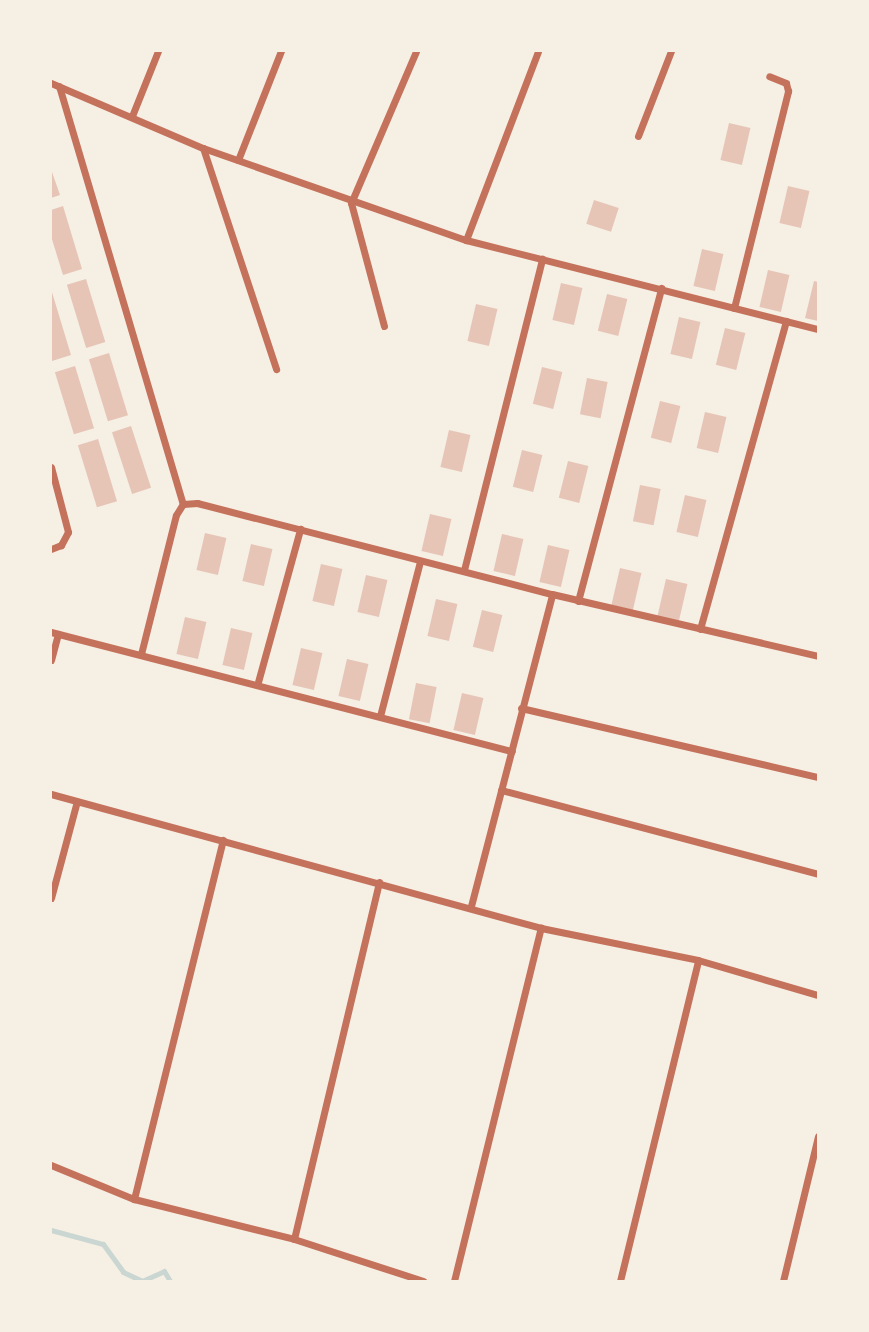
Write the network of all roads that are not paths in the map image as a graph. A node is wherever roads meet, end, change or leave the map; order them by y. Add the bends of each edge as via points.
1 (159, 51) edge
2 (281, 51) edge
3 (415, 51) edge
4 (538, 51) edge
5 (671, 51) edge
6 (769, 76) dead end
7 (55, 85) edge
8 (132, 116) junction
9 (638, 136) dead end
10 (202, 148) junction
11 (238, 160) junction
12 (351, 203) junction
13 (466, 240) junction
14 (542, 259) junction
15 (661, 288) junction
16 (734, 308) junction
17 (786, 321) junction
18 (384, 326) dead end
19 (818, 329) edge
20 (276, 369) dead end
21 (51, 467) edge
22 (183, 504) junction
23 (300, 529) junction
24 (51, 549) edge
25 (420, 561) junction
26 (464, 570) junction
27 (552, 594) junction
28 (578, 601) junction
29 (700, 629) junction
30 (55, 633) edge
31 (141, 654) junction
32 (818, 656) edge
33 (51, 660) edge
34 (258, 682) junction
35 (520, 708) junction
36 (380, 716) junction
37 (512, 751) junction
38 (818, 777) edge
39 (501, 790) junction
40 (51, 794) edge
41 (76, 801) junction
42 (223, 840) junction
43 (818, 873) edge
44 (379, 882) junction
45 (51, 898) edge
46 (471, 906) junction
47 (541, 928) junction
48 (698, 960) junction
49 (818, 995) edge
50 (818, 1136) edge
51 (51, 1165) edge
52 (134, 1199) junction
53 (294, 1239) junction
54 (423, 1281) edge
55 (454, 1281) edge
56 (620, 1281) edge
57 (783, 1281) edge

1 - 8 street
2 - 11 street
3 - 12 street
4 - 13 street
5 - 9 street
6 - 16 street via 786,83 788,91
7 - 8 street
7 - 22 street
8 - 10 street
10 - 11 street
10 - 20 street
11 - 12 street
12 - 13 street
12 - 18 street
13 - 14 street
14 - 15 street
14 - 26 street
15 - 16 street
15 - 28 street
16 - 17 street
17 - 19 street
17 - 29 street
21 - 24 street via 68,532 61,545
22 - 23 street via 197,503
22 - 31 street via 176,515
23 - 25 street
23 - 34 street
25 - 26 street
25 - 36 street
26 - 27 street
27 - 28 street
27 - 35 street
28 - 29 street
29 - 32 street
30 - 31 street
30 - 33 street
31 - 34 street
34 - 36 street
35 - 37 street
35 - 38 street
36 - 37 street
37 - 39 street
39 - 43 street
39 - 46 street
40 - 41 street
41 - 42 street
41 - 45 street
42 - 44 street
42 - 52 street
44 - 46 street
44 - 53 street
46 - 47 street
47 - 48 street
47 - 55 street
48 - 49 street
48 - 56 street
50 - 57 street
51 - 52 street
52 - 53 street
53 - 54 street

